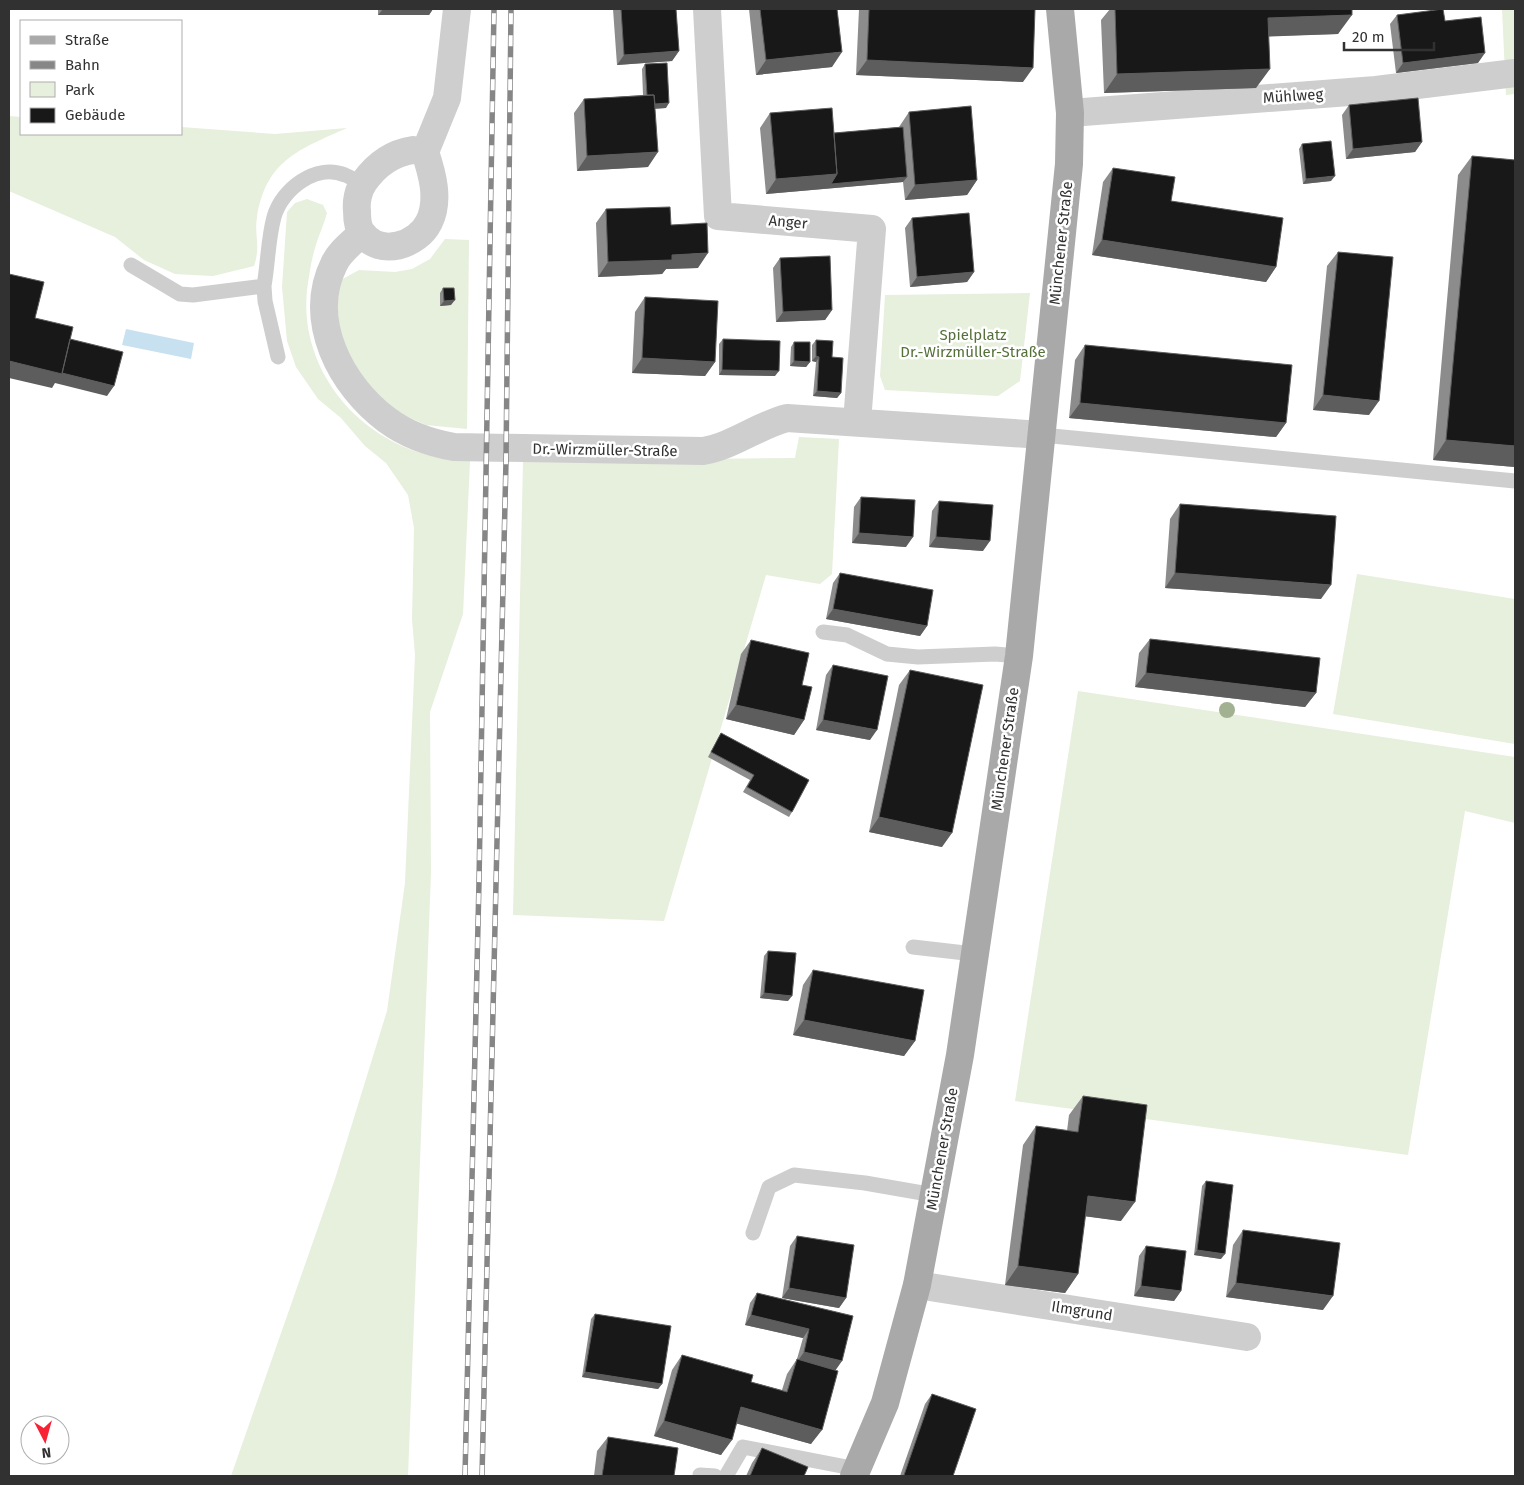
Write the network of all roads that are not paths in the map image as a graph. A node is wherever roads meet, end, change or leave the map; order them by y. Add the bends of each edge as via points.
1 (457, 9) edge
2 (707, 9) edge
3 (1060, 9) edge
4 (1515, 73) edge
5 (1070, 112) junction
6 (425, 152) junction
7 (362, 185) junction
8 (362, 233) junction
9 (131, 265) dead end
10 (264, 286) junction
11 (278, 356) dead end
12 (857, 422) junction
13 (1042, 434) junction
14 (1515, 481) edge
15 (823, 632) dead end
16 (1018, 656) junction
17 (913, 947) dead end
18 (974, 954) junction
19 (934, 1195) junction
20 (753, 1233) dead end
21 (918, 1284) junction
22 (1248, 1336) dead end
23 (856, 1472) edge
24 (700, 1475) dead end
25 (716, 1476) edge
26 (726, 1476) edge

1 - 6 street via 447,98
2 - 12 street, Anger via 718,216 872,229
3 - 5 main road, Münchener Straße
4 - 5 street, Mühlweg via 1376,90
5 - 13 main road, Münchener Straße via 1069,164
6 - 7 street via 399,152 384,162
6 - 8 street via 434,196 430,222 421,234 402,246 389,246 370,241
7 - 8 street via 356,208
7 - 10 lane via 347,175 323,172 303,180 281,200 271,232
8 - 12 street, Dr.-Wirzmüller-Straße via 335,261 327,279 323,301 327,333 339,363 356,391 388,421 406,432 454,447 697,451 717,449 760,427 787,418
9 - 10 lane via 180,294
10 - 11 lane
12 - 13 street, Dr.-Wirzmüller-Straße
13 - 14 lane
13 - 16 main road, Münchener Straße
15 - 16 lane via 847,635 887,654 918,657
16 - 18 main road, Münchener Straße
17 - 18 lane
18 - 19 main road, Münchener Straße via 960,1055
19 - 20 lane via 865,1183 794,1176 769,1187
19 - 21 main road, Münchener Straße
21 - 22 street, Ilmgrund
21 - 23 main road, Münchener Straße via 885,1403
23 - 26 lane via 743,1447
24 - 25 lane

